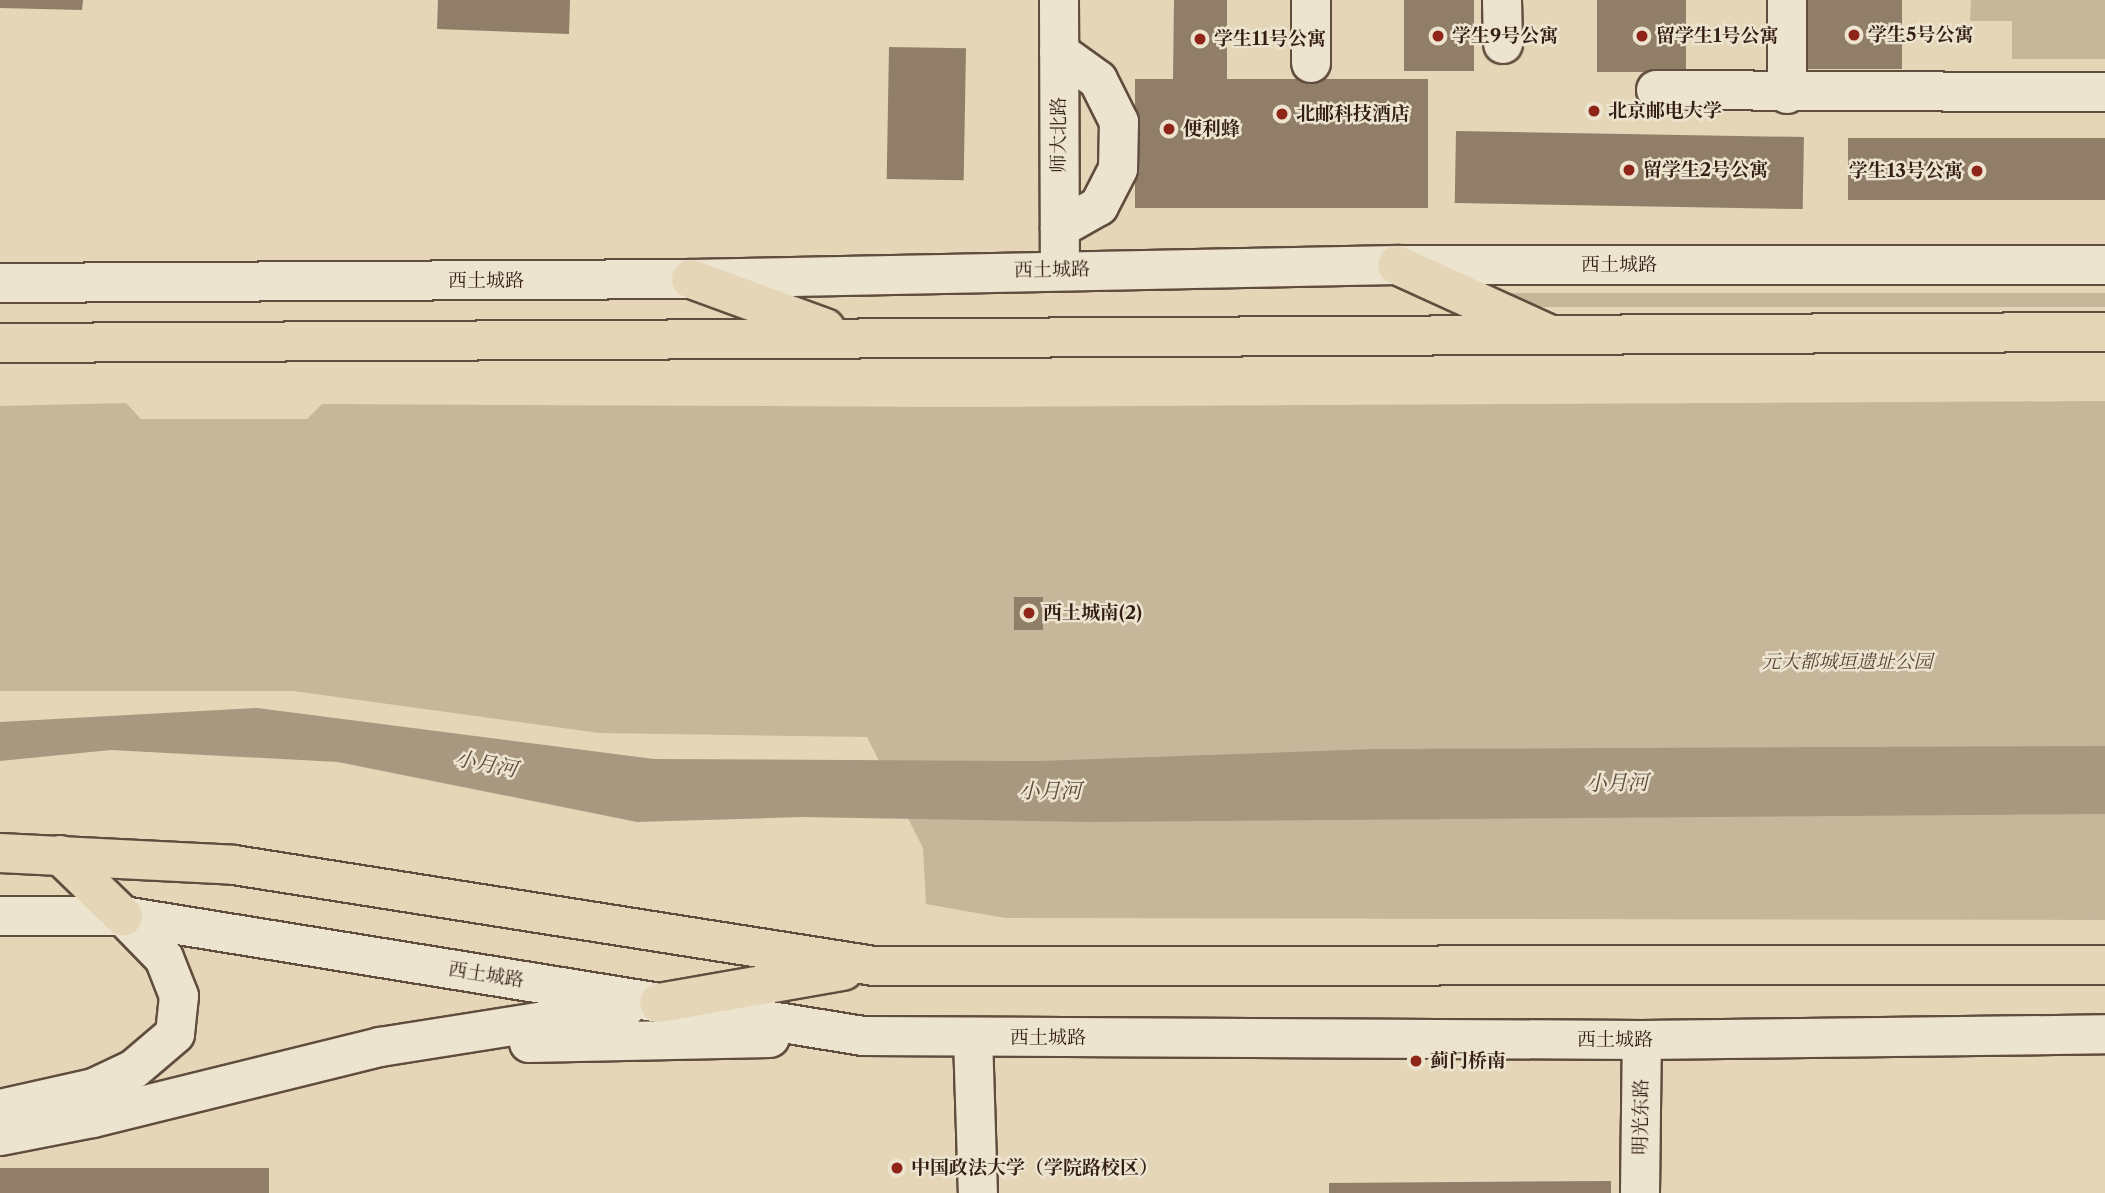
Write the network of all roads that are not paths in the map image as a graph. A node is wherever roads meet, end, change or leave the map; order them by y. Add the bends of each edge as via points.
1 (1059, 0) edge
2 (1311, 0) edge
3 (1502, 0) edge
4 (1787, 0) edge
5 (1503, 44) dead end
6 (1059, 52) junction
7 (1311, 62) dead end
8 (1656, 90) dead end
9 (2105, 92) edge
10 (1787, 94) junction
11 (1059, 229) junction
12 (1397, 265) junction
13 (2105, 265) edge
14 (1060, 269) junction
15 (691, 279) junction
16 (0, 284) edge
17 (2105, 332) edge
18 (847, 336) junction
19 (1557, 338) junction
20 (0, 343) edge
21 (0, 853) edge
22 (60, 855) junction
23 (0, 916) edge
24 (123, 916) junction
25 (2105, 965) edge
26 (874, 966) junction
27 (659, 1003) junction
28 (2105, 1034) edge
29 (863, 1036) junction
30 (973, 1037) junction
31 (1642, 1040) junction
32 (380, 1046) junction
33 (0, 1108) edge
34 (0, 1136) edge
35 (978, 1193) edge
36 (1640, 1193) edge

1 - 6 street, 师大北路
2 - 7 street
3 - 5 street
4 - 10 street
6 - 11 street, 师大北路
6 - 11 street via 1098,80 1119,122 1118,169 1099,206
8 - 10 street
9 - 10 street
11 - 14 street, 师大北路
12 - 13 street, 西土城路
12 - 14 street, 西土城路
12 - 19 highway
14 - 15 street, 西土城路
15 - 16 street, 西土城路
15 - 18 highway
17 - 19 highway
18 - 19 highway
18 - 20 highway
21 - 22 highway
22 - 24 highway
22 - 26 highway via 234,864
23 - 24 street, 西土城路
24 - 27 street, 西土城路
24 - 33 street via 164,958 179,996 175,1034 134,1069 94,1088
25 - 26 highway
26 - 27 highway
27 - 29 street, 西土城路
27 - 32 street
28 - 31 street, 西土城路
29 - 30 street, 西土城路
29 - 32 street
30 - 31 street, 西土城路
30 - 35 street
31 - 36 street, 明光东路
32 - 34 street via 93,1118

